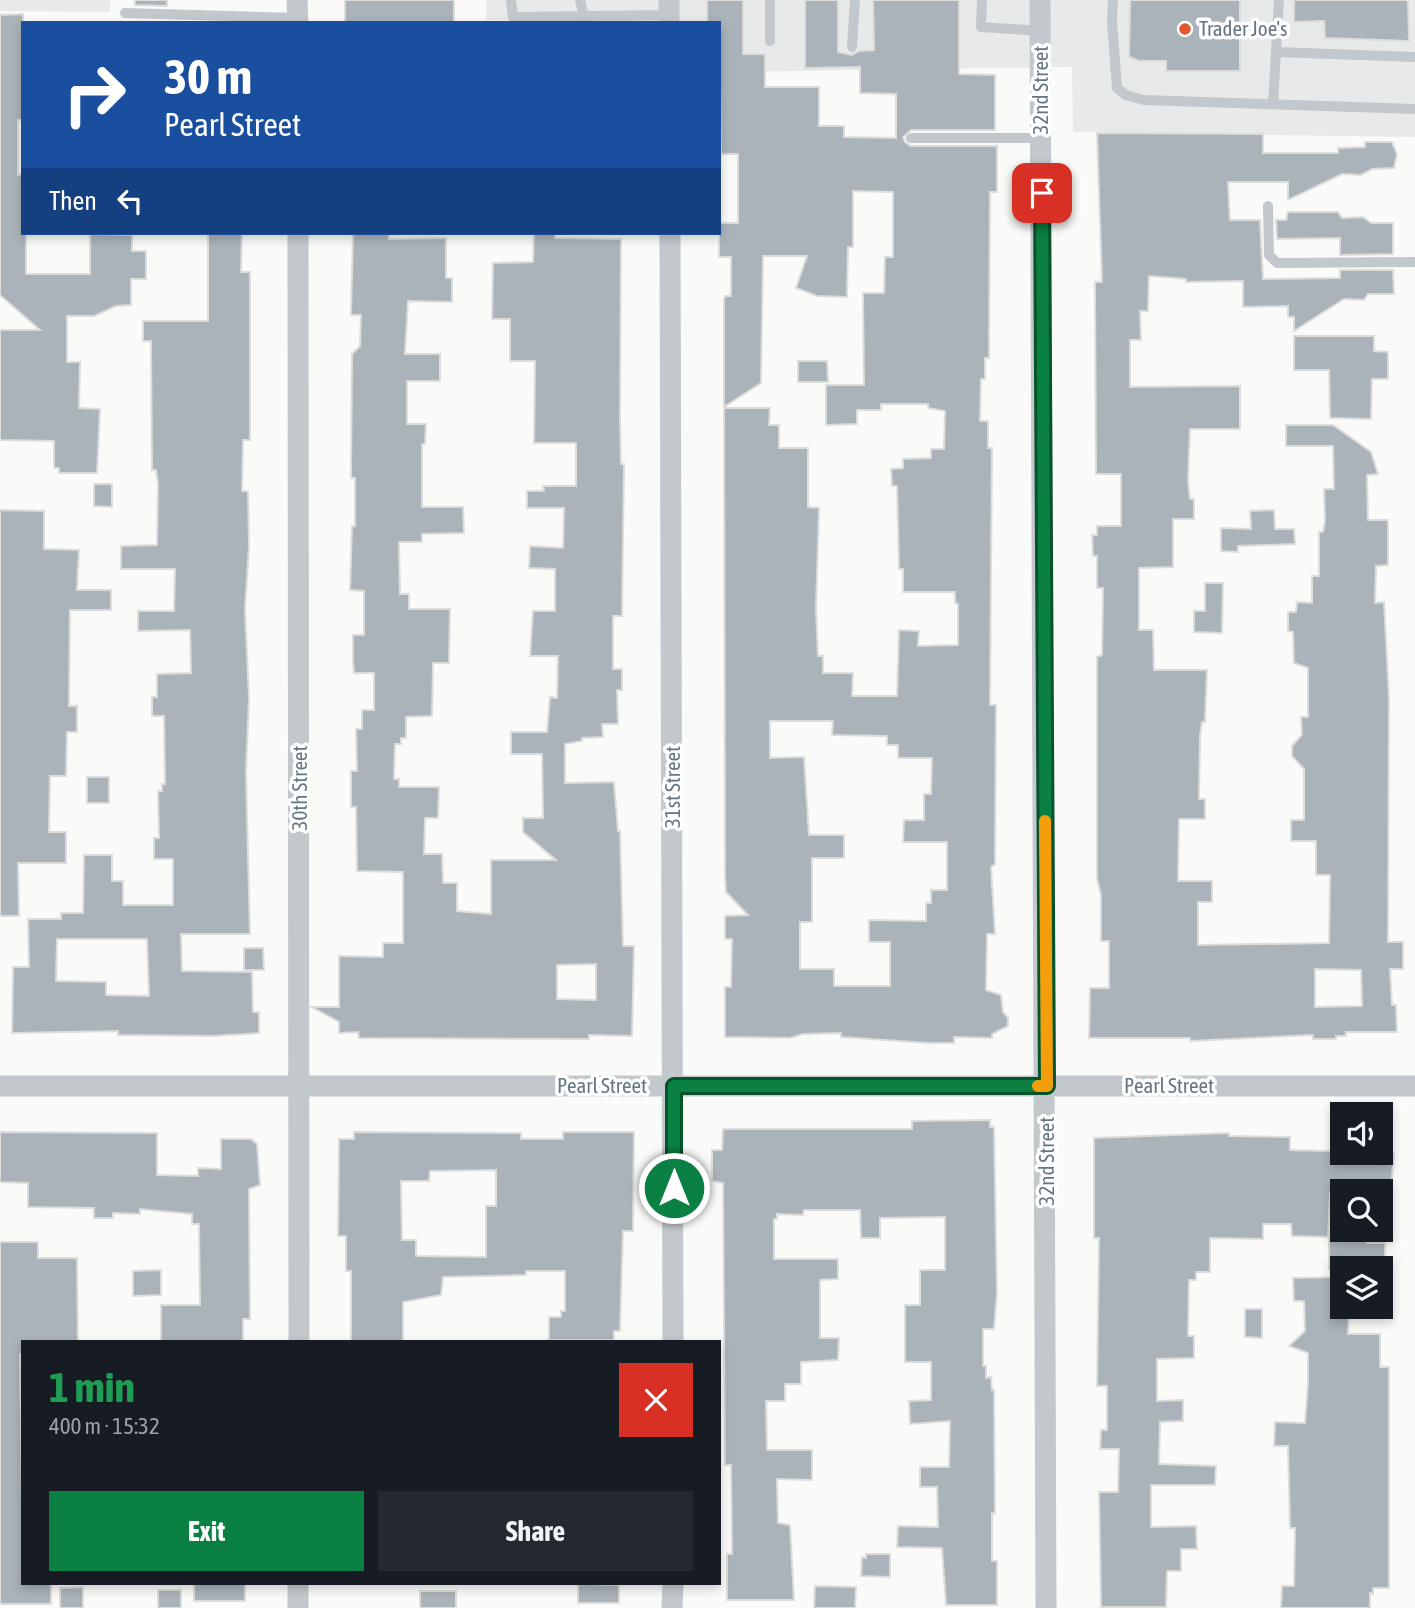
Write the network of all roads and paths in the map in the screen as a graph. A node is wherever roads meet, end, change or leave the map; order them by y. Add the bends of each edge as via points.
1 (511, 0) edge
2 (580, 0) edge
3 (771, 0) edge
4 (855, 0) edge
5 (982, 0) edge
6 (1040, 0) edge
7 (1113, 0) edge
8 (1279, 0) edge
9 (125, 13) dead end
10 (669, 13) edge
11 (298, 14) edge
12 (584, 16) junction
13 (1041, 31) junction
14 (770, 41) dead end
15 (852, 47) dead end
16 (1276, 52) junction
17 (1415, 57) edge
18 (1273, 104) junction
19 (1415, 108) edge
20 (911, 138) dead end
21 (1041, 138) junction
22 (1268, 206) dead end
23 (298, 235) edge
24 (670, 235) edge
25 (1415, 262) edge
26 (0, 1086) edge
27 (674, 1086) junction
28 (1047, 1086) junction
29 (1415, 1086) edge
30 (300, 1087) junction
31 (299, 1340) edge
32 (673, 1340) edge
33 (298, 1585) edge
34 (673, 1585) edge
35 (298, 1608) edge
36 (672, 1608) edge
37 (1046, 1608) edge

1 - 12 lane via 513,17
2 - 12 lane
3 - 14 lane
4 - 15 lane
5 - 13 lane via 981,27
6 - 13 street, 32nd Street
7 - 18 lane via 1118,88 1126,95 1144,100
8 - 16 lane
9 - 11 lane
10 - 12 lane
13 - 21 street, 32nd Street
16 - 17 lane
16 - 18 lane
18 - 19 lane
20 - 21 lane
21 - 28 street, 32nd Street
22 - 25 lane via 1269,255 1277,263
23 - 30 street, 30th Street
24 - 27 street, 31st Street
26 - 30 street, Pearl Street
27 - 28 street, Pearl Street
27 - 30 street, Pearl Street
27 - 32 street, 31st Street
28 - 29 street, Pearl Street
28 - 37 street, 32nd Street
30 - 31 street, 30th Street
33 - 35 street
34 - 36 street

